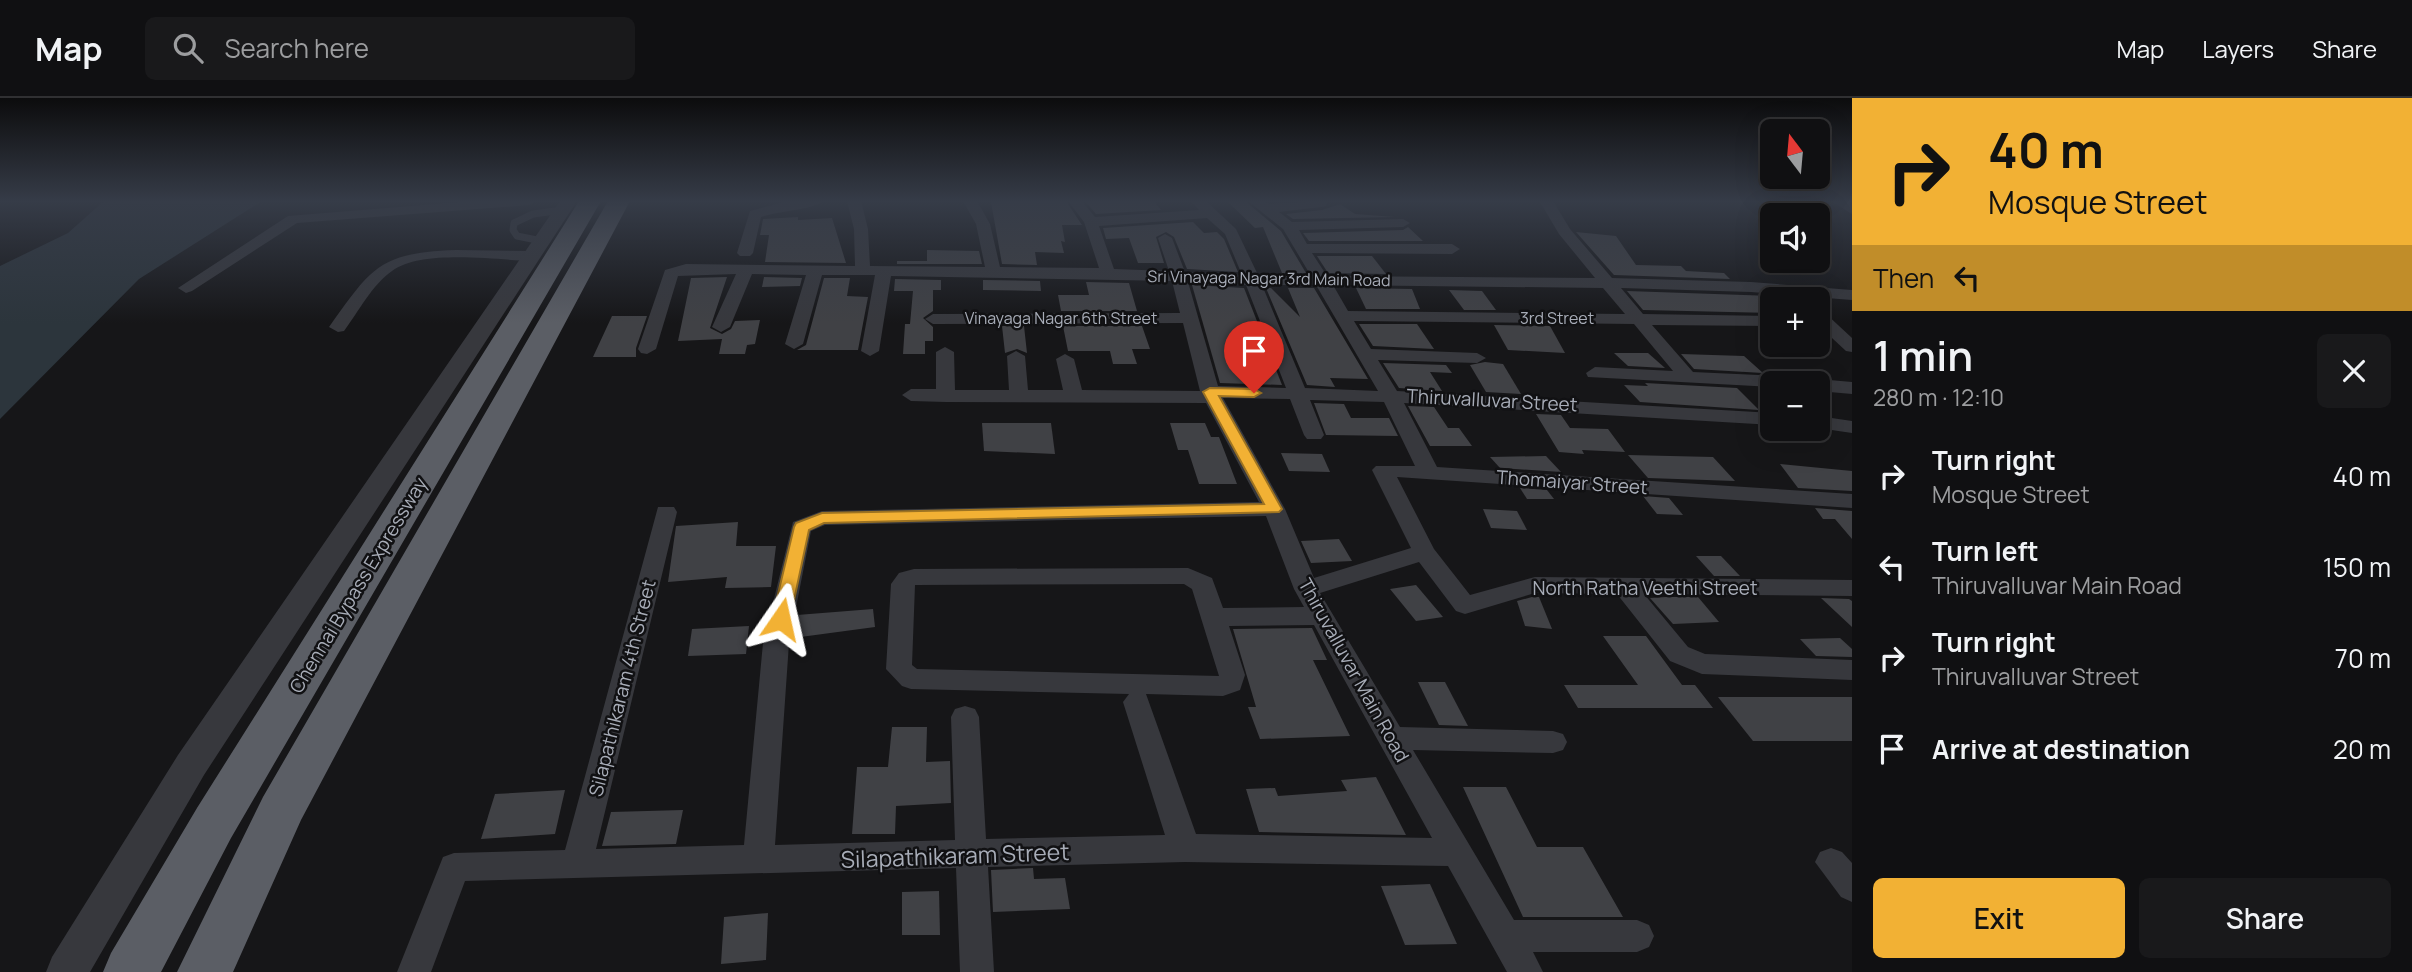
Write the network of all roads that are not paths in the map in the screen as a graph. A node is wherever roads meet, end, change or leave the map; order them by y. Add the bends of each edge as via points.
1 (258, 242) edge
2 (542, 242) edge
3 (552, 242) edge
4 (597, 242) edge
5 (750, 242) edge
6 (862, 242) edge
7 (987, 242) edge
8 (1097, 242) edge
9 (1166, 242) edge
10 (1235, 242) edge
11 (1298, 242) edge
12 (1573, 242) edge
13 (537, 248) junction
14 (1301, 248) junction
15 (1452, 250) dead end
16 (746, 261) junction
17 (686, 269) joint
18 (816, 271) junction
19 (863, 272) junction
20 (884, 272) junction
21 (994, 273) junction
22 (1108, 274) junction
23 (1179, 278) junction
24 (1251, 280) junction
25 (1320, 281) junction
26 (1609, 283) junction
27 (187, 288) dead end
28 (1760, 293) edge
29 (1830, 295) edge
30 (1852, 295) edge
31 (1341, 316) junction
32 (1190, 318) junction
33 (1637, 318) junction
34 (933, 319) dead end
35 (1760, 321) edge
36 (338, 327) dead end
37 (721, 327) dead end
38 (1830, 328) edge
39 (794, 344) dead end
40 (1852, 347) edge
41 (647, 349) dead end
42 (870, 351) dead end
43 (945, 352) dead end
44 (1364, 354) junction
45 (1016, 356) dead end
46 (1477, 358) dead end
47 (1066, 359) dead end
48 (1595, 373) dead end
49 (1688, 378) junction
50 (1760, 381) edge
51 (1830, 386) edge
52 (1852, 388) edge
53 (1299, 393) junction
54 (911, 395) dead end
55 (1211, 395) junction
56 (1390, 395) junction
57 (946, 396) junction
58 (1019, 396) junction
59 (1074, 396) junction
60 (1760, 418) edge
61 (1830, 424) edge
62 (1852, 427) edge
63 (1314, 435) dead end
64 (1429, 473) junction
65 (1852, 501) edge
66 (1274, 509) junction
67 (666, 512) dead end
68 (1424, 552) junction
69 (1624, 586) junction
70 (1306, 589) junction
71 (1852, 589) edge
72 (1321, 616) junction
73 (1214, 617) junction
74 (1852, 670) edge
75 (1137, 702) dead end
76 (965, 717) dead end
77 (1393, 738) junction
78 (1553, 742) dead end
79 (1185, 848) junction
80 (1456, 852) junction
81 (970, 854) junction
82 (758, 861) junction
83 (1830, 862) dead end
84 (577, 864) junction
85 (454, 867) joint
86 (1852, 887) edge
87 (1505, 936) junction
88 (1637, 936) dead end
89 (67, 972) edge
90 (131, 972) edge
91 (205, 972) edge
92 (414, 972) edge
93 (977, 972) edge
94 (1526, 972) edge

1 - 27 street
2 - 13 street
3 - 90 highway, Chennai Bypass Expressway
4 - 91 highway, Chennai Bypass Expressway via 280,813
5 - 16 street
6 - 19 street
7 - 21 street
8 - 22 street
9 - 23 street, Thiruvalluvar Main Road
10 - 24 street
11 - 14 street
12 - 26 street
13 - 36 street via 395,262 384,269
13 - 89 street via 191,765
14 - 15 street
14 - 25 street
16 - 17 street, Sri Vinayaga Nagar 3rd Main Road
16 - 18 street, Sri Vinayaga Nagar 3rd Main Road
16 - 37 street
17 - 41 street via 671,273
18 - 19 street, Sri Vinayaga Nagar 3rd Main Road
18 - 39 street
19 - 20 street, Sri Vinayaga Nagar 3rd Main Road
20 - 21 street, Sri Vinayaga Nagar 3rd Main Road
20 - 42 street
21 - 22 street, Sri Vinayaga Nagar 3rd Main Road
22 - 23 street, Sri Vinayaga Nagar 3rd Main Road
23 - 24 street, Sri Vinayaga Nagar 3rd Main Road
23 - 32 street, Thiruvalluvar Main Road
24 - 25 street, Sri Vinayaga Nagar 3rd Main Road
24 - 53 street
25 - 26 street, Sri Vinayaga Nagar 3rd Main Road
25 - 31 street
26 - 28 street, Sri Vinayaga Nagar 3rd Main Road
26 - 33 street
29 - 30 street, Sri Vinayaga Nagar 3rd Main Road
31 - 33 street, 3rd Street
31 - 44 street
32 - 34 street, Vinayaga Nagar 6th Street
32 - 55 street, Thiruvalluvar Main Road
33 - 35 street, 3rd Street
33 - 49 street
38 - 40 street
43 - 57 street
44 - 46 street
44 - 56 street
45 - 58 street
47 - 59 street
48 - 49 street
49 - 50 street
51 - 52 street
53 - 55 street, Thiruvalluvar Street
53 - 56 street, Thiruvalluvar Street
53 - 63 street
54 - 57 street, Thiruvalluvar Street
55 - 59 street, Thiruvalluvar Street
55 - 66 street, Thiruvalluvar Main Road
56 - 60 street, Thiruvalluvar Street via 1594,404
56 - 64 street
57 - 58 street, Thiruvalluvar Street
58 - 59 street, Thiruvalluvar Street
61 - 62 street
64 - 65 street, Thomaiyar Street
64 - 68 street, Thomaiyar Street via 1383,470
66 - 70 street, Thiruvalluvar Main Road
66 - 82 street via 822,518 802,527 776,643
67 - 84 street, Silapathikaram 4th Street
68 - 69 street, North Ratha Veethi Street via 1465,605 1535,585
68 - 70 street
69 - 71 street, North Ratha Veethi Street
69 - 74 street via 1679,654 1702,664
70 - 72 street, Thiruvalluvar Main Road
72 - 73 street
72 - 77 street, Thiruvalluvar Main Road
73 - 73 street via 1203,584 1188,576 914,577 903,584 898,669 911,679 1223,686 1231,683 1232,675
75 - 79 street
76 - 81 street
77 - 78 street
77 - 80 street, Thiruvalluvar Main Road
79 - 80 street, Silapathikaram Street
79 - 81 street, Silapathikaram Street
80 - 87 street, Thiruvalluvar Main Road
81 - 82 street, Silapathikaram Street
81 - 93 street
82 - 84 street, Silapathikaram Street
83 - 86 street
84 - 85 street, Silapathikaram Street
85 - 92 street
87 - 88 street
87 - 94 street, Thiruvalluvar Main Road

